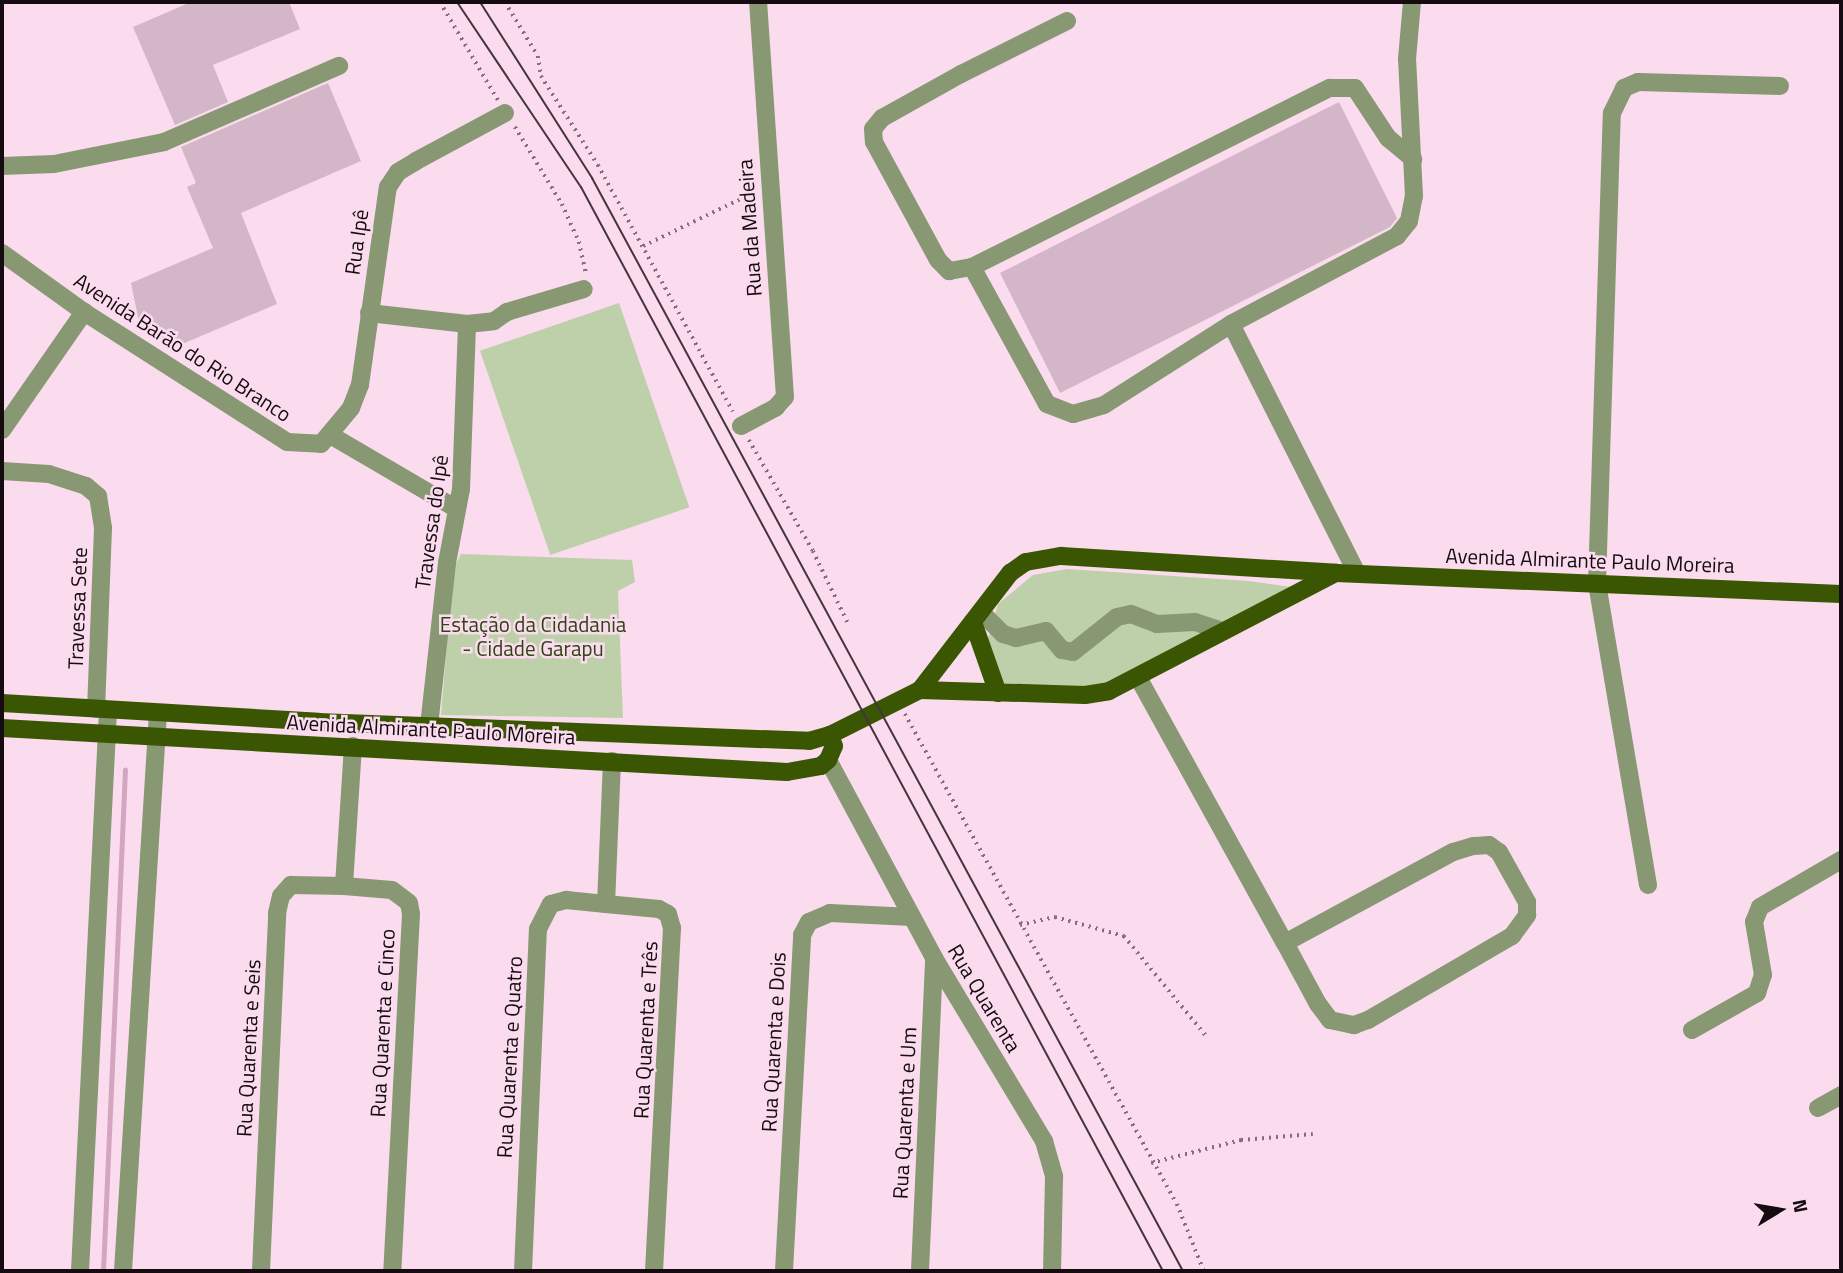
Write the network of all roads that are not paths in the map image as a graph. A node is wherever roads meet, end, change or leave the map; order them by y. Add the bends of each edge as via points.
1 (758, 2) edge
2 (1412, 2) edge
3 (1067, 21) dead end
4 (339, 66) dead end
5 (1780, 86) dead end
6 (505, 113) road end
7 (1413, 159) junction
8 (2, 166) edge
9 (2, 253) edge
10 (972, 267) junction
11 (584, 289) road end
12 (84, 312) junction
13 (369, 313) junction
14 (467, 324) junction
15 (1231, 324) junction
16 (741, 426) road end
17 (2, 430) edge
18 (332, 436) junction
19 (2, 471) edge
20 (455, 508) junction
21 (1336, 573) junction
22 (1357, 573) junction
23 (1597, 584) junction
24 (1841, 594) edge
25 (978, 619) junction
26 (1223, 631) junction
27 (1139, 679) junction
28 (920, 690) junction
29 (998, 693) junction
30 (2, 703) edge
31 (102, 709) junction
32 (158, 713) junction
33 (429, 726) junction
34 (2, 727) edge
35 (565, 730) junction
36 (107, 734) junction
37 (830, 735) junction
38 (155, 738) junction
39 (353, 746) junction
40 (565, 759) junction
41 (828, 760) junction
42 (612, 761) junction
43 (1841, 860) edge
44 (1647, 885) dead end
45 (344, 886) junction
46 (606, 904) junction
47 (912, 917) junction
48 (1284, 943) junction
49 (934, 958) junction
50 (1692, 1030) dead end
51 (1841, 1095) edge
52 (1818, 1108) dead end
53 (80, 1271) edge
54 (123, 1271) edge
55 (261, 1271) edge
56 (392, 1271) edge
57 (523, 1271) edge
58 (654, 1271) edge
59 (784, 1271) edge
60 (920, 1271) edge
61 (1052, 1271) edge

1 - 16 street, Rua da Madeira via 785,397
2 - 7 street via 1407,59
3 - 10 street via 961,74 882,118 873,129 874,142 943,268 955,272
4 - 8 street via 164,142 54,164
5 - 23 street via 1638,82 1616,100
6 - 13 street, Rua Ipê via 398,172 382,209
7 - 10 street via 1388,138 1356,88 1330,88
7 - 15 street via 1409,221 1397,236
9 - 12 street, Avenida Barão do Rio Branco
10 - 15 street via 1046,404 1059,412 1087,413 1104,405
11 - 14 street via 507,312 494,321
12 - 17 street
12 - 18 street, Avenida Barão do Rio Branco via 287,442 321,444
13 - 14 street
13 - 18 street, Rua Ipê via 360,386
14 - 20 street, Travessa do Ipê via 461,489
15 - 22 street
18 - 20 street
19 - 31 street, Travessa Sete via 49,474 86,486 98,496 102,510
20 - 33 street, Travessa do Ipê
21 - 22 main road, Avenida Almirante Paulo Moreira
21 - 25 main road, Avenida Almirante Paulo Moreira via 1060,556 1026,562 1010,573
21 - 26 main road, Avenida Almirante Paulo Moreira
22 - 23 main road, Avenida Almirante Paulo Moreira
23 - 24 main road, Avenida Almirante Paulo Moreira
23 - 44 street
25 - 26 street via 1016,638 1046,631 1062,650 1073,652 1116,617 1131,614 1157,624 1195,622
25 - 28 main road, Avenida Almirante Paulo Moreira
25 - 29 main road
26 - 27 main road, Avenida Almirante Paulo Moreira
27 - 29 main road, Avenida Almirante Paulo Moreira via 1098,694
27 - 48 street
28 - 29 main road, Avenida Almirante Paulo Moreira
28 - 37 main road, Avenida Almirante Paulo Moreira
30 - 31 main road, Avenida Almirante Paulo Moreira
31 - 32 main road, Avenida Almirante Paulo Moreira
31 - 36 street, Travessa Sete
32 - 33 main road, Avenida Almirante Paulo Moreira
32 - 38 street
33 - 35 main road, Avenida Almirante Paulo Moreira
34 - 36 main road, Avenida Almirante Paulo Moreira
35 - 37 main road, Avenida Almirante Paulo Moreira via 786,742
35 - 40 main road
36 - 38 main road, Avenida Almirante Paulo Moreira
36 - 53 street, Travessa Sete
37 - 41 main road via 834,746
38 - 39 main road, Avenida Almirante Paulo Moreira
38 - 54 street
39 - 40 main road, Avenida Almirante Paulo Moreira
39 - 45 street
40 - 42 main road, Avenida Almirante Paulo Moreira
41 - 42 main road, Avenida Almirante Paulo Moreira via 821,766 787,772
41 - 47 street, Rua Quarenta
42 - 46 street
43 - 50 street via 1760,907 1754,922 1763,975 1757,993
45 - 55 street, Rua Quarenta e Seis via 291,885 281,896 277,913
45 - 56 street, Rua Quarenta e Cinco via 392,890 409,903 411,914
46 - 57 street, Rua Quarenta e Quatro via 566,900 551,904 538,929
46 - 58 street, Rua Quarenta e Três via 659,909 668,914 672,928
47 - 49 street, Rua Quarenta
47 - 59 street, Rua Quarenta e Dois via 830,913 809,922 802,935
48 - 48 street via 1330,1020 1353,1025 1512,936 1527,915 1527,902 1499,852 1489,845 1473,846 1453,852
49 - 60 street, Rua Quarenta e Um
49 - 61 street, Rua Quarenta via 1044,1141 1054,1177
51 - 52 street

